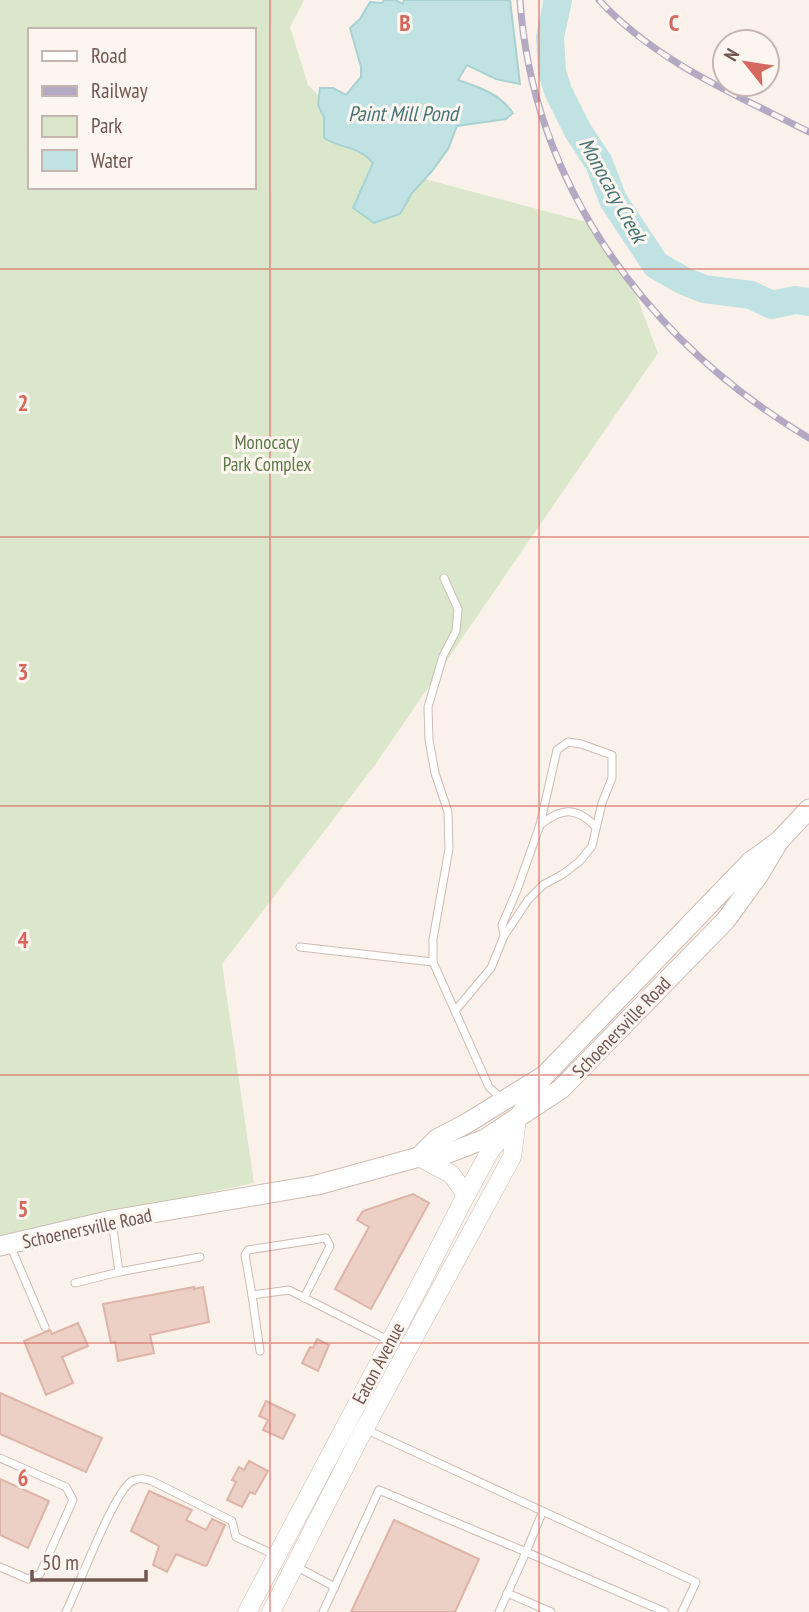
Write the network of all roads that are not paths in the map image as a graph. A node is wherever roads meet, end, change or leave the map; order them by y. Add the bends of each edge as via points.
1 (444, 578) dead end
2 (809, 809) edge
3 (540, 825) junction
4 (596, 827) junction
5 (779, 841) junction
6 (504, 936) junction
7 (300, 947) dead end
8 (433, 962) junction
9 (454, 1011) junction
10 (545, 1075) junction
11 (503, 1101) junction
12 (517, 1119) junction
13 (419, 1157) junction
14 (464, 1199) junction
15 (112, 1220) junction
16 (5, 1245) edge
17 (201, 1257) dead end
18 (120, 1272) junction
19 (75, 1283) dead end
20 (252, 1295) junction
21 (304, 1298) junction
22 (45, 1326) dead end
23 (390, 1341) junction
24 (260, 1351) dead end
25 (364, 1429) junction
26 (0, 1458) edge
27 (542, 1513) junction
28 (526, 1552) junction
29 (275, 1555) junction
30 (295, 1566) junction
31 (0, 1567) edge
32 (335, 1587) junction
33 (507, 1593) junction
34 (66, 1612) edge
35 (247, 1612) edge
36 (271, 1612) edge
37 (323, 1612) edge
38 (499, 1612) edge
39 (551, 1612) edge
40 (665, 1612) edge
41 (682, 1612) edge

1 - 8 lane via 458,609 456,631 443,656 428,707 435,773 448,812 449,849
2 - 5 main road, Schoenersville Road
3 - 4 lane via 559,812 574,811
3 - 4 lane via 557,750 568,742 612,755 612,778
3 - 6 lane via 502,925
4 - 6 lane via 592,846 580,861 543,884
5 - 10 main road, Schoenersville Road via 750,862
5 - 12 main road, Schoenersville Road via 726,920 561,1089
6 - 9 lane via 491,968
7 - 8 lane
8 - 9 lane
9 - 11 lane via 489,1087
10 - 11 main road, Schoenersville Road
10 - 12 street, Eaton Avenue
11 - 12 lane
11 - 13 main road, Schoenersville Road via 437,1139
12 - 13 main road, Schoenersville Road via 485,1139 441,1157
12 - 14 street, Eaton Avenue via 490,1151
12 - 25 street, Eaton Avenue via 512,1157
13 - 14 street via 451,1174 465,1193
13 - 15 main road, Schoenersville Road via 304,1188
14 - 23 street, Eaton Avenue
15 - 16 main road, Schoenersville Road
15 - 18 lane
16 - 22 lane
17 - 18 lane
18 - 19 lane
20 - 21 lane via 289,1290
20 - 21 lane via 244,1255 248,1250 326,1238 330,1246
20 - 24 lane
21 - 23 lane
23 - 29 street, Eaton Avenue
25 - 27 lane
25 - 30 street, Eaton Avenue
26 - 31 lane via 66,1487 73,1500 40,1574 28,1579
27 - 28 lane
27 - 41 lane via 696,1582
28 - 32 lane via 379,1490
28 - 33 lane
28 - 40 lane
29 - 34 lane via 236,1537 232,1521 141,1478 130,1482 115,1500
29 - 35 street, Eaton Avenue
30 - 32 lane
30 - 36 street, Eaton Avenue
32 - 37 lane
33 - 38 lane
33 - 39 lane

